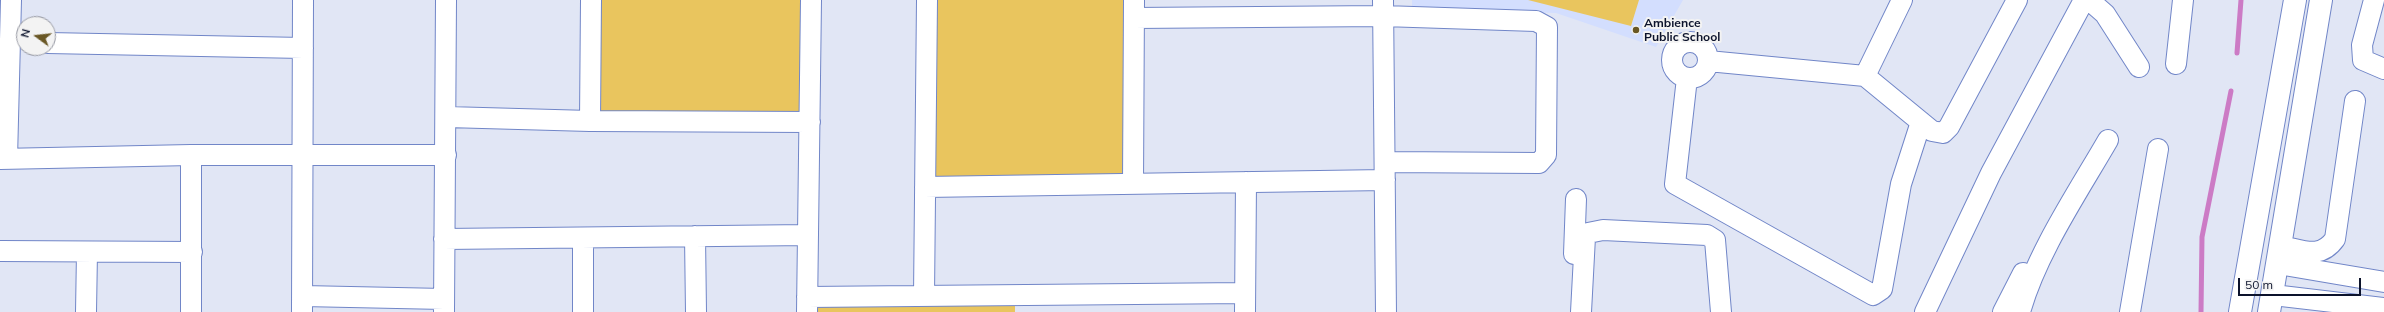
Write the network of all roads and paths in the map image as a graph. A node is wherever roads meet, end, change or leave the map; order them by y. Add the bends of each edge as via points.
1 (11, 0) edge
2 (304, 0) edge
3 (446, 0) edge
4 (591, 0) edge
5 (811, 0) edge
6 (927, 0) edge
7 (1902, 0) edge
8 (2017, 0) edge
9 (2084, 0) edge
10 (2089, 0) edge
11 (2183, 0) edge
12 (2295, 0) edge
13 (2321, 0) edge
14 (2374, 0) edge
15 (1383, 8) edge
16 (1134, 9) edge
17 (1251, 9) edge
18 (16, 43) edge
19 (56, 43) edge
20 (303, 48) junction
21 (1708, 61) junction
22 (2176, 64) dead end
23 (2139, 67) dead end
24 (2384, 69) edge
25 (1865, 76) junction
26 (1687, 78) junction
27 (2355, 101) dead end
28 (447, 117) junction
29 (590, 121) junction
30 (810, 122) junction
31 (1920, 122) junction
32 (2108, 140) dead end
33 (2158, 149) dead end
34 (303, 154) junction
35 (191, 155) junction
36 (446, 155) junction
37 (3, 159) edge
38 (1385, 171) junction
39 (1246, 182) junction
40 (1133, 184) junction
41 (925, 187) junction
42 (1576, 199) dead end
43 (808, 235) junction
44 (695, 236) junction
45 (2041, 236) dead end
46 (582, 238) junction
47 (444, 239) junction
48 (0, 251) edge
49 (86, 252) junction
50 (192, 252) junction
51 (2280, 255) junction
52 (2332, 273) junction
53 (2384, 282) edge
54 (924, 296) junction
55 (2330, 300) junction
56 (1245, 302) edge
57 (1131, 303) edge
58 (2271, 303) edge
59 (303, 304) edge
60 (807, 304) edge
61 (1021, 304) edge
62 (444, 305) edge
63 (2384, 308) edge
64 (86, 312) edge
65 (191, 312) edge
66 (583, 312) edge
67 (696, 312) edge
68 (1386, 312) edge
69 (1572, 312) edge
70 (1581, 312) edge
71 (1721, 312) edge
72 (1925, 312) edge
73 (2003, 312) edge
74 (2020, 312) edge
75 (2130, 312) edge
76 (2240, 312) edge

1 - 18 street
2 - 20 street
3 - 28 street
4 - 29 street
5 - 30 street
6 - 41 street
7 - 25 street
8 - 31 street via 1950,127 1943,133 1932,131
9 - 72 street via 1990,173
10 - 23 street via 2105,14
11 - 22 street
12 - 76 main road
13 - 51 main road
14 - 24 street via 2362,45 2363,60
15 - 17 street
15 - 38 street
15 - 38 street via 1536,21 1547,27 1546,155 1539,163
16 - 17 street
16 - 40 street
18 - 37 street
19 - 20 street
20 - 34 street
21 - 25 street
21 - 26 street via 1707,67 1699,76
21 - 26 street via 1701,45 1690,41 1678,45 1672,55 1673,68 1681,77
25 - 31 street
26 - 31 street via 1675,184 1873,295 1882,289 1901,184
27 - 51 street via 2335,239 2329,248 2317,252
28 - 29 street
28 - 36 street
29 - 30 street
30 - 43 street
32 - 74 street via 2052,239
33 - 75 street
34 - 35 street
34 - 36 street
34 - 59 street
35 - 37 street
35 - 50 street
36 - 47 street
38 - 39 street
38 - 68 street
39 - 40 street
39 - 56 street
40 - 41 street
41 - 54 street
42 - 69 street
43 - 44 street
43 - 60 street
44 - 46 street
44 - 67 street
45 - 73 street
46 - 47 street
46 - 66 street
47 - 62 street
48 - 49 street
49 - 50 street
49 - 64 street
50 - 65 street
51 - 52 street
51 - 58 main road
52 - 53 street
52 - 55 street
54 - 60 street
54 - 61 street
55 - 58 street
55 - 63 street
56 - 57 street
57 - 61 street
59 - 62 street
70 - 71 street via 1585,237 1588,233 1603,230 1707,235 1715,240

